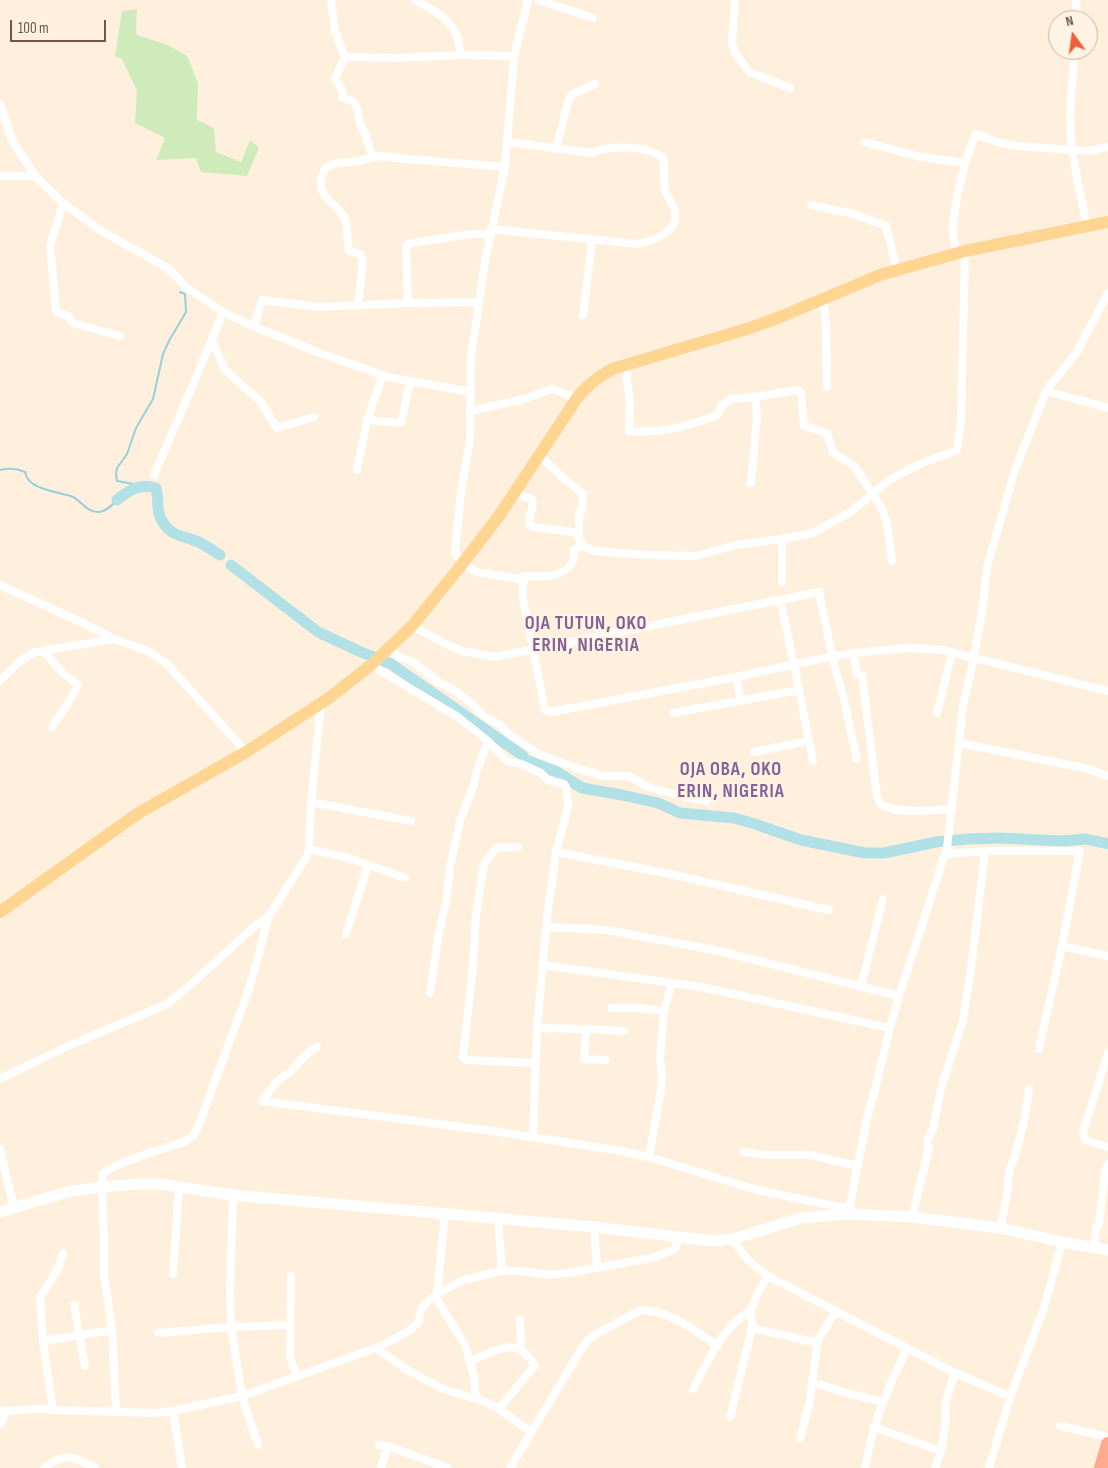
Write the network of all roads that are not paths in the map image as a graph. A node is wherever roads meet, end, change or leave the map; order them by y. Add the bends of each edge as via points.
1 (331, 0) edge
2 (415, 0) edge
3 (528, 0) edge
4 (538, 0) edge
5 (735, 0) edge
6 (593, 18) dead end
7 (461, 55) junction
8 (514, 56) junction
9 (345, 57) junction
10 (1074, 60) edge
11 (595, 84) dead end
12 (790, 88) dead end
13 (0, 104) edge
14 (508, 142) junction
15 (864, 142) dead end
16 (1108, 147) edge
17 (556, 149) junction
18 (1072, 150) junction
19 (373, 158) junction
20 (965, 163) junction
21 (505, 167) junction
22 (0, 176) edge
23 (35, 176) junction
24 (63, 203) junction
25 (811, 205) dead end
26 (1108, 222) edge
27 (1087, 226) junction
28 (491, 231) junction
29 (592, 240) junction
30 (960, 252) junction
31 (897, 270) junction
32 (1108, 293) edge
33 (823, 299) junction
34 (479, 302) junction
35 (408, 303) junction
36 (358, 306) junction
37 (223, 312) junction
38 (583, 315) dead end
39 (254, 326) junction
40 (120, 336) dead end
41 (212, 340) junction
42 (627, 364) junction
43 (383, 375) junction
44 (410, 380) junction
45 (827, 387) dead end
46 (1046, 391) junction
47 (471, 392) junction
48 (755, 397) junction
49 (577, 398) junction
50 (1108, 408) edge
51 (470, 411) junction
52 (314, 416) dead end
53 (367, 420) junction
54 (539, 455) junction
55 (357, 470) dead end
56 (154, 474) dead end
57 (751, 483) dead end
58 (514, 493) junction
59 (873, 494) junction
60 (579, 533) junction
61 (782, 539) junction
62 (582, 545) junction
63 (464, 561) junction
64 (892, 561) dead end
65 (520, 579) junction
66 (782, 582) dead end
67 (0, 585) edge
68 (780, 600) junction
69 (412, 626) junction
70 (114, 639) junction
71 (390, 648) junction
72 (534, 649) junction
73 (43, 651) junction
74 (852, 653) junction
75 (952, 653) junction
76 (833, 656) junction
77 (974, 658) junction
78 (373, 664) junction
79 (794, 664) junction
80 (736, 677) junction
81 (0, 681) edge
82 (799, 690) junction
83 (1108, 691) edge
84 (741, 701) junction
85 (321, 702) junction
86 (937, 713) dead end
87 (673, 714) dead end
88 (52, 727) dead end
89 (488, 741) junction
90 (808, 741) junction
91 (959, 743) junction
92 (246, 752) junction
93 (754, 752) dead end
94 (857, 759) dead end
95 (812, 761) dead end
96 (1108, 776) edge
97 (707, 801) dead end
98 (311, 802) junction
99 (952, 809) junction
100 (411, 821) dead end
101 (518, 847) dead end
102 (309, 849) junction
103 (946, 851) junction
104 (985, 851) junction
105 (556, 852) junction
106 (368, 865) junction
107 (405, 878) dead end
108 (883, 899) dead end
109 (829, 910) dead end
110 (0, 912) edge
111 (269, 916) junction
112 (546, 927) junction
113 (346, 934) dead end
114 (1062, 946) junction
115 (1108, 956) edge
116 (543, 965) junction
117 (672, 983) junction
118 (861, 986) junction
119 (430, 993) dead end
120 (899, 996) junction
121 (611, 1008) dead end
122 (664, 1011) junction
123 (537, 1028) junction
124 (890, 1028) junction
125 (586, 1029) junction
126 (624, 1032) dead end
127 (317, 1047) dead end
128 (1039, 1049) dead end
129 (1108, 1053) edge
130 (606, 1060) dead end
131 (535, 1063) junction
132 (0, 1079) edge
133 (1029, 1089) dead end
134 (533, 1137) junction
135 (1108, 1147) edge
136 (0, 1149) edge
137 (744, 1152) dead end
138 (649, 1157) junction
139 (1108, 1164) edge
140 (857, 1166) junction
141 (103, 1186) junction
142 (179, 1187) junction
143 (233, 1195) junction
144 (14, 1208) junction
145 (848, 1211) junction
146 (0, 1212) edge
147 (445, 1214) junction
148 (912, 1217) junction
149 (498, 1219) junction
150 (1099, 1224) junction
151 (1108, 1224) edge
152 (594, 1227) junction
153 (1000, 1228) junction
154 (680, 1237) junction
155 (734, 1239) junction
156 (1062, 1242) junction
157 (1094, 1248) junction
158 (1108, 1250) edge
159 (62, 1253) dead end
160 (597, 1268) junction
161 (502, 1271) junction
162 (173, 1274) dead end
163 (291, 1276) dead end
164 (768, 1276) junction
165 (436, 1295) junction
166 (74, 1305) dead end
167 (752, 1311) junction
168 (836, 1311) junction
169 (520, 1318) dead end
170 (290, 1326) junction
171 (231, 1327) junction
172 (752, 1328) junction
173 (112, 1330) junction
174 (159, 1333) dead end
175 (80, 1336) junction
176 (43, 1341) junction
177 (818, 1343) junction
178 (718, 1346) junction
179 (376, 1348) junction
180 (907, 1349) junction
181 (521, 1350) junction
182 (470, 1362) junction
183 (85, 1366) dead end
184 (955, 1372) junction
185 (297, 1377) junction
186 (812, 1382) junction
187 (693, 1389) dead end
188 (242, 1396) junction
189 (1010, 1397) junction
190 (476, 1398) junction
191 (883, 1402) junction
192 (498, 1408) junction
193 (53, 1410) junction
194 (3, 1411) edge
195 (116, 1411) junction
196 (173, 1411) junction
197 (730, 1417) dead end
198 (0, 1424) edge
199 (1060, 1426) dead end
200 (874, 1427) junction
201 (532, 1432) junction
202 (1108, 1437) edge
203 (800, 1439) dead end
204 (1108, 1444) edge
205 (258, 1445) dead end
206 (379, 1445) dead end
207 (388, 1446) junction
208 (941, 1450) junction
209 (44, 1468) edge
210 (95, 1468) edge
211 (182, 1468) edge
212 (381, 1468) edge
213 (448, 1468) edge
214 (510, 1468) edge
215 (865, 1468) edge
216 (935, 1468) edge
217 (989, 1468) edge
218 (1101, 1468) edge

1 - 9 street via 335,31
2 - 7 street via 449,23 456,33
3 - 8 street
4 - 6 street
5 - 12 street via 732,42 736,54 749,72
7 - 8 street
7 - 9 street
8 - 14 street
9 - 19 street via 335,79 343,92 342,97 354,102 357,108
10 - 18 street
11 - 17 street via 569,99
13 - 23 street via 12,140
14 - 17 street
14 - 21 street
15 - 20 street via 921,157
16 - 18 street via 1095,151
17 - 29 street via 591,154 600,150 628,148 663,158 665,190 674,210 673,224 659,238 643,243
18 - 20 street via 1016,146 975,134
18 - 27 street
19 - 21 street via 386,155
19 - 36 street via 327,166 320,181 325,196 344,217 349,251 360,254 364,260
20 - 30 street via 953,231
21 - 28 street
22 - 23 street
23 - 24 street
24 - 37 street via 104,232 168,268 187,288
24 - 40 street via 50,246 57,312 74,323
25 - 31 street via 854,214 886,226
26 - 27 main road
27 - 30 main road
28 - 29 street
28 - 34 street
28 - 35 street via 406,245
29 - 38 street
30 - 31 main road
30 - 59 street via 961,423 958,446 955,451 889,480
31 - 33 main road
32 - 46 street via 1077,352
33 - 42 main road via 750,328
33 - 45 street
34 - 35 street
34 - 47 street via 471,357
35 - 36 street
36 - 39 street via 318,307 262,300
37 - 39 street
37 - 41 street
39 - 43 street
41 - 52 street via 225,370 260,402 277,428
41 - 56 street
42 - 48 street via 629,431 679,428 718,415 721,406 730,399
42 - 49 main road via 595,378
43 - 44 street
43 - 53 street
44 - 47 street
44 - 53 street via 401,423
46 - 50 street
46 - 77 street via 1015,470 987,566
47 - 51 street
48 - 57 street via 757,417
48 - 59 street via 801,392 804,426 826,432 833,452 855,467
49 - 51 street via 552,389
49 - 54 main road
51 - 63 street via 470,439 456,534 456,553
53 - 55 street
54 - 58 main road
54 - 60 street via 583,494
58 - 60 street via 532,499 530,525
58 - 63 main road
59 - 61 street via 813,533
59 - 64 street via 887,523
60 - 62 street
61 - 62 street via 736,545 696,556 595,551
61 - 66 street
62 - 65 street via 574,550 574,560 566,570 547,577 522,576
63 - 65 street via 477,572
63 - 69 main road
65 - 72 street via 524,582 522,594
67 - 70 street
68 - 72 street
68 - 76 street via 819,592
68 - 79 street
69 - 71 main road
69 - 72 street via 462,651 495,657
70 - 73 street
70 - 92 street via 148,651 166,663
71 - 78 main road
71 - 97 street via 539,754 603,776 627,776 647,787
72 - 80 street via 546,710 551,712
73 - 81 street via 27,656
73 - 88 street via 78,685
74 - 75 street via 908,648
74 - 76 street
74 - 99 street via 857,674 862,675 877,796 881,804 901,811
75 - 77 street
75 - 86 street
76 - 79 street
76 - 94 street
77 - 83 street
77 - 91 street
78 - 85 main road
78 - 89 street via 458,717
79 - 80 street
79 - 82 street
80 - 84 street
82 - 84 street
82 - 90 street
84 - 87 street
85 - 92 main road
85 - 98 street
89 - 105 street via 507,761 521,764 567,788 568,807
89 - 119 street via 460,821
90 - 93 street
90 - 95 street
91 - 96 street via 1085,768
91 - 99 street
92 - 110 main road via 138,814
98 - 100 street
98 - 102 street
99 - 103 street
101 - 131 street via 497,848 484,864 476,914 463,1057 466,1060
102 - 106 street
102 - 111 street
103 - 104 street
103 - 120 street
104 - 114 street via 1080,851
104 - 148 street via 963,1020 928,1139 929,1148
105 - 109 street
105 - 112 street
106 - 107 street
106 - 113 street
108 - 118 street
111 - 132 street via 167,1004 66,1046
111 - 141 street via 249,989 192,1137 104,1172
112 - 116 street
112 - 118 street via 607,930 719,951
114 - 115 street
114 - 128 street
116 - 117 street
116 - 123 street
117 - 122 street
117 - 124 street
118 - 120 street
120 - 124 street
121 - 122 street
122 - 138 street via 660,1058 662,1076
123 - 125 street
123 - 131 street
124 - 140 street
125 - 126 street
125 - 130 street via 584,1059
127 - 134 street via 282,1076 262,1101
129 - 135 street via 1084,1132 1085,1140
131 - 134 street
133 - 153 street via 1024,1122 1010,1167
134 - 138 street
136 - 144 street
137 - 140 street via 810,1155
138 - 145 street via 757,1190
139 - 150 street
140 - 145 street
141 - 142 street via 160,1184
141 - 144 street via 67,1192
141 - 173 street via 104,1274
142 - 143 street
142 - 162 street
143 - 147 street
143 - 171 street
144 - 146 street
145 - 148 street
145 - 155 street via 801,1218
147 - 149 street
147 - 165 street
148 - 153 street
149 - 152 street
149 - 161 street
150 - 151 street
150 - 157 street
152 - 154 street
152 - 160 street
153 - 156 street
154 - 155 street via 713,1241
154 - 160 street via 675,1248 668,1252
155 - 164 street via 746,1258
156 - 157 street
156 - 189 street via 1044,1308
157 - 158 street
159 - 176 street via 58,1269 40,1297
160 - 161 street via 549,1275
161 - 165 street via 463,1280
163 - 170 street
164 - 167 street
164 - 168 street
165 - 179 street via 422,1306 416,1326
165 - 182 street via 465,1345
166 - 175 street
167 - 172 street
167 - 178 street via 733,1323
168 - 177 street
168 - 180 street
169 - 181 street
170 - 171 street
170 - 185 street via 290,1359
171 - 174 street
171 - 188 street
172 - 177 street
172 - 197 street
173 - 175 street
173 - 195 street
175 - 176 street
175 - 183 street
176 - 193 street
177 - 186 street
178 - 187 street
178 - 201 street via 671,1316 641,1310 585,1343
179 - 185 street
179 - 190 street via 406,1370 443,1389
180 - 184 street
180 - 191 street
181 - 182 street via 515,1347 493,1351
181 - 192 street via 535,1365
182 - 190 street
184 - 189 street
184 - 208 street via 945,1405
185 - 188 street
186 - 191 street
186 - 203 street
188 - 196 street
188 - 205 street
189 - 217 street
190 - 192 street
191 - 200 street
192 - 201 street
193 - 194 street
193 - 195 street
194 - 198 street
195 - 196 street
196 - 211 street
199 - 202 street
200 - 208 street
200 - 215 street
201 - 214 street
204 - 218 highway
206 - 207 street
207 - 212 street
207 - 213 street
208 - 216 street
209 - 210 street via 68,1456

